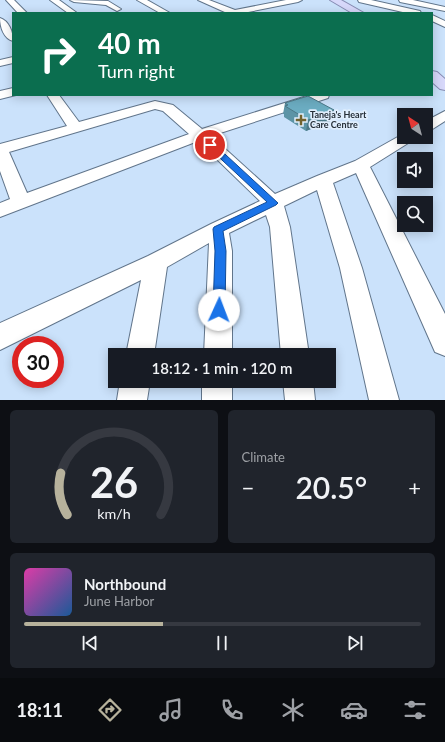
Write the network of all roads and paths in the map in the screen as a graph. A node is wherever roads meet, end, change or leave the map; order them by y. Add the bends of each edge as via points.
1 (10, 0) edge
2 (54, 0) edge
3 (74, 0) edge
4 (141, 0) edge
5 (202, 0) edge
6 (261, 0) edge
7 (298, 0) edge
8 (327, 0) edge
9 (334, 0) edge
10 (362, 0) edge
11 (403, 0) edge
12 (445, 1) edge
13 (249, 2) dead end
14 (344, 5) junction
15 (429, 5) junction
16 (117, 9) dead end
17 (445, 9) edge
18 (22, 12) edge
19 (72, 12) edge
20 (164, 12) edge
21 (231, 12) edge
22 (238, 12) edge
23 (349, 12) edge
24 (357, 12) edge
25 (413, 12) edge
26 (433, 18) edge
27 (0, 20) edge
28 (445, 24) edge
29 (12, 37) edge
30 (12, 60) edge
31 (0, 63) edge
32 (433, 66) edge
33 (433, 76) edge
34 (445, 76) edge
35 (445, 86) edge
36 (12, 92) edge
37 (0, 96) edge
38 (55, 96) edge
39 (320, 96) edge
40 (445, 116) edge
41 (433, 123) edge
42 (76, 129) junction
43 (200, 135) junction
44 (397, 143) edge
45 (0, 149) edge
46 (360, 165) junction
47 (322, 180) junction
48 (21, 202) junction
49 (273, 203) junction
50 (0, 210) edge
51 (218, 229) junction
52 (156, 262) junction
53 (0, 337) edge
54 (445, 343) edge
55 (141, 348) edge
56 (218, 348) edge
57 (294, 348) edge
58 (134, 388) edge
59 (217, 388) edge
60 (299, 388) edge
61 (132, 400) edge
62 (217, 400) edge
63 (300, 400) edge
64 (384, 400) edge

1 - 18 street
2 - 19 street
3 - 16 street via 108,3
4 - 20 street
5 - 21 street
6 - 13 street
7 - 22 street
8 - 23 main road
9 - 14 main road
10 - 14 street
10 - 25 street
11 - 15 street
12 - 15 street
14 - 24 main road
15 - 17 street
26 - 28 street
27 - 29 street
30 - 31 street
32 - 34 main road
33 - 35 main road
36 - 37 street
38 - 42 street
39 - 43 street
40 - 41 street
42 - 43 street via 147,107 162,106 168,108
42 - 45 street
43 - 48 street
43 - 49 street
44 - 46 street
45 - 48 street
46 - 47 street
46 - 54 street
47 - 49 street
47 - 64 street via 351,268
48 - 50 street
49 - 51 street
49 - 57 street via 280,227
51 - 52 street
51 - 56 street via 221,251
52 - 53 street
52 - 55 street
58 - 61 street
59 - 62 street
60 - 63 street

